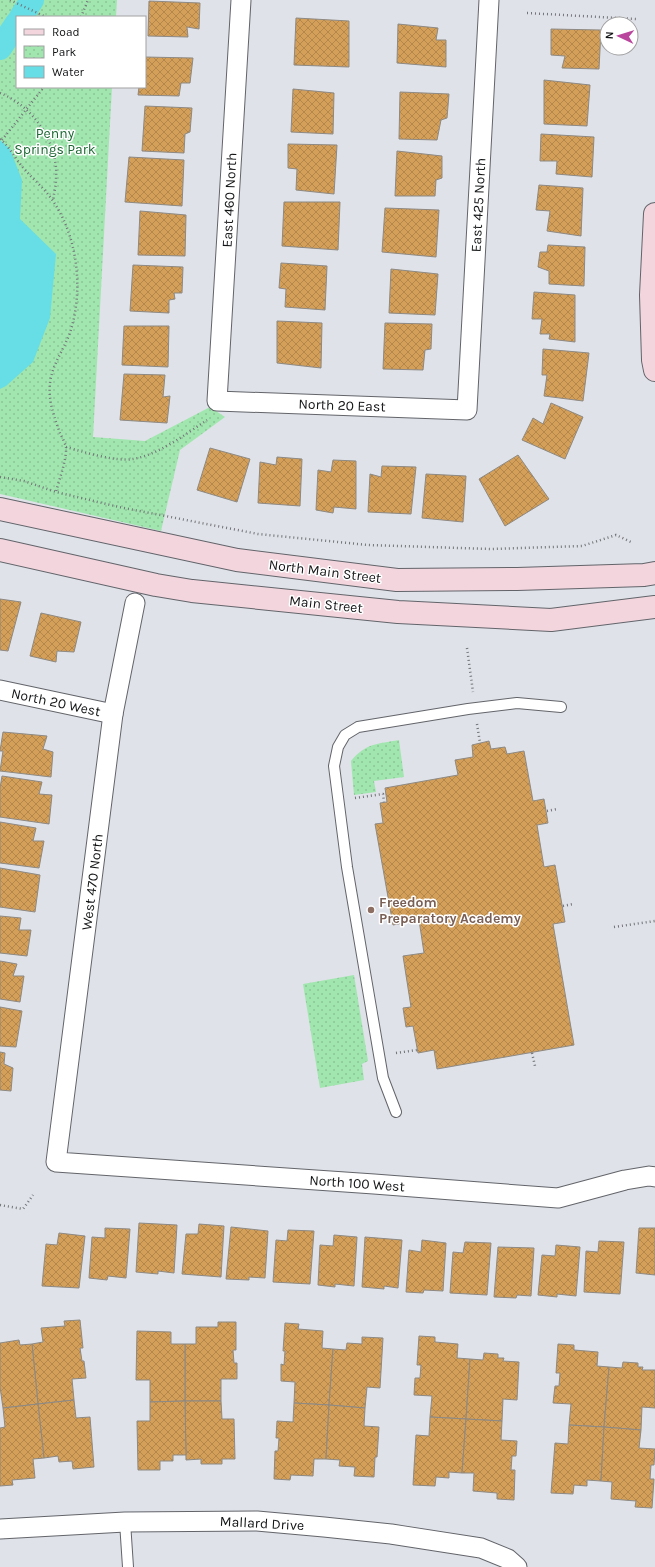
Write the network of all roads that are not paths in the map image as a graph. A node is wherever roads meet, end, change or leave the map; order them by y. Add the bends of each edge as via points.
1 (241, 0) edge
2 (489, 0) edge
3 (655, 214) edge
4 (655, 370) edge
5 (217, 401) joint
6 (467, 410) joint
7 (0, 509) edge
8 (0, 550) edge
9 (655, 573) edge
10 (144, 595) junction
11 (655, 607) edge
12 (0, 690) edge
13 (561, 707) dead end
14 (113, 714) junction
15 (396, 1112) dead end
16 (56, 1162) joint
17 (655, 1177) edge
18 (124, 1522) junction
19 (0, 1529) edge
20 (128, 1567) edge
21 (517, 1567) edge

1 - 5 street, East 460 North
2 - 6 street, East 425 North
3 - 4 main road via 651,295
5 - 6 street, North 20 East
7 - 9 main road, North Main Street via 236,560 397,580 517,580
8 - 10 main road, Main Street
10 - 11 main road, Main Street via 192,591 398,612 551,620
10 - 14 street, West 470 North
12 - 14 street, North 20 West
13 - 15 lane via 517,704 468,709 358,727 345,736 338,747 334,766 347,867 383,1078
14 - 16 street, West 470 North
16 - 17 street, North 100 West via 558,1198 625,1180
18 - 19 street, Mallard Drive
18 - 20 lane
18 - 21 street, Mallard Drive via 232,1520 332,1527 482,1548 508,1559

